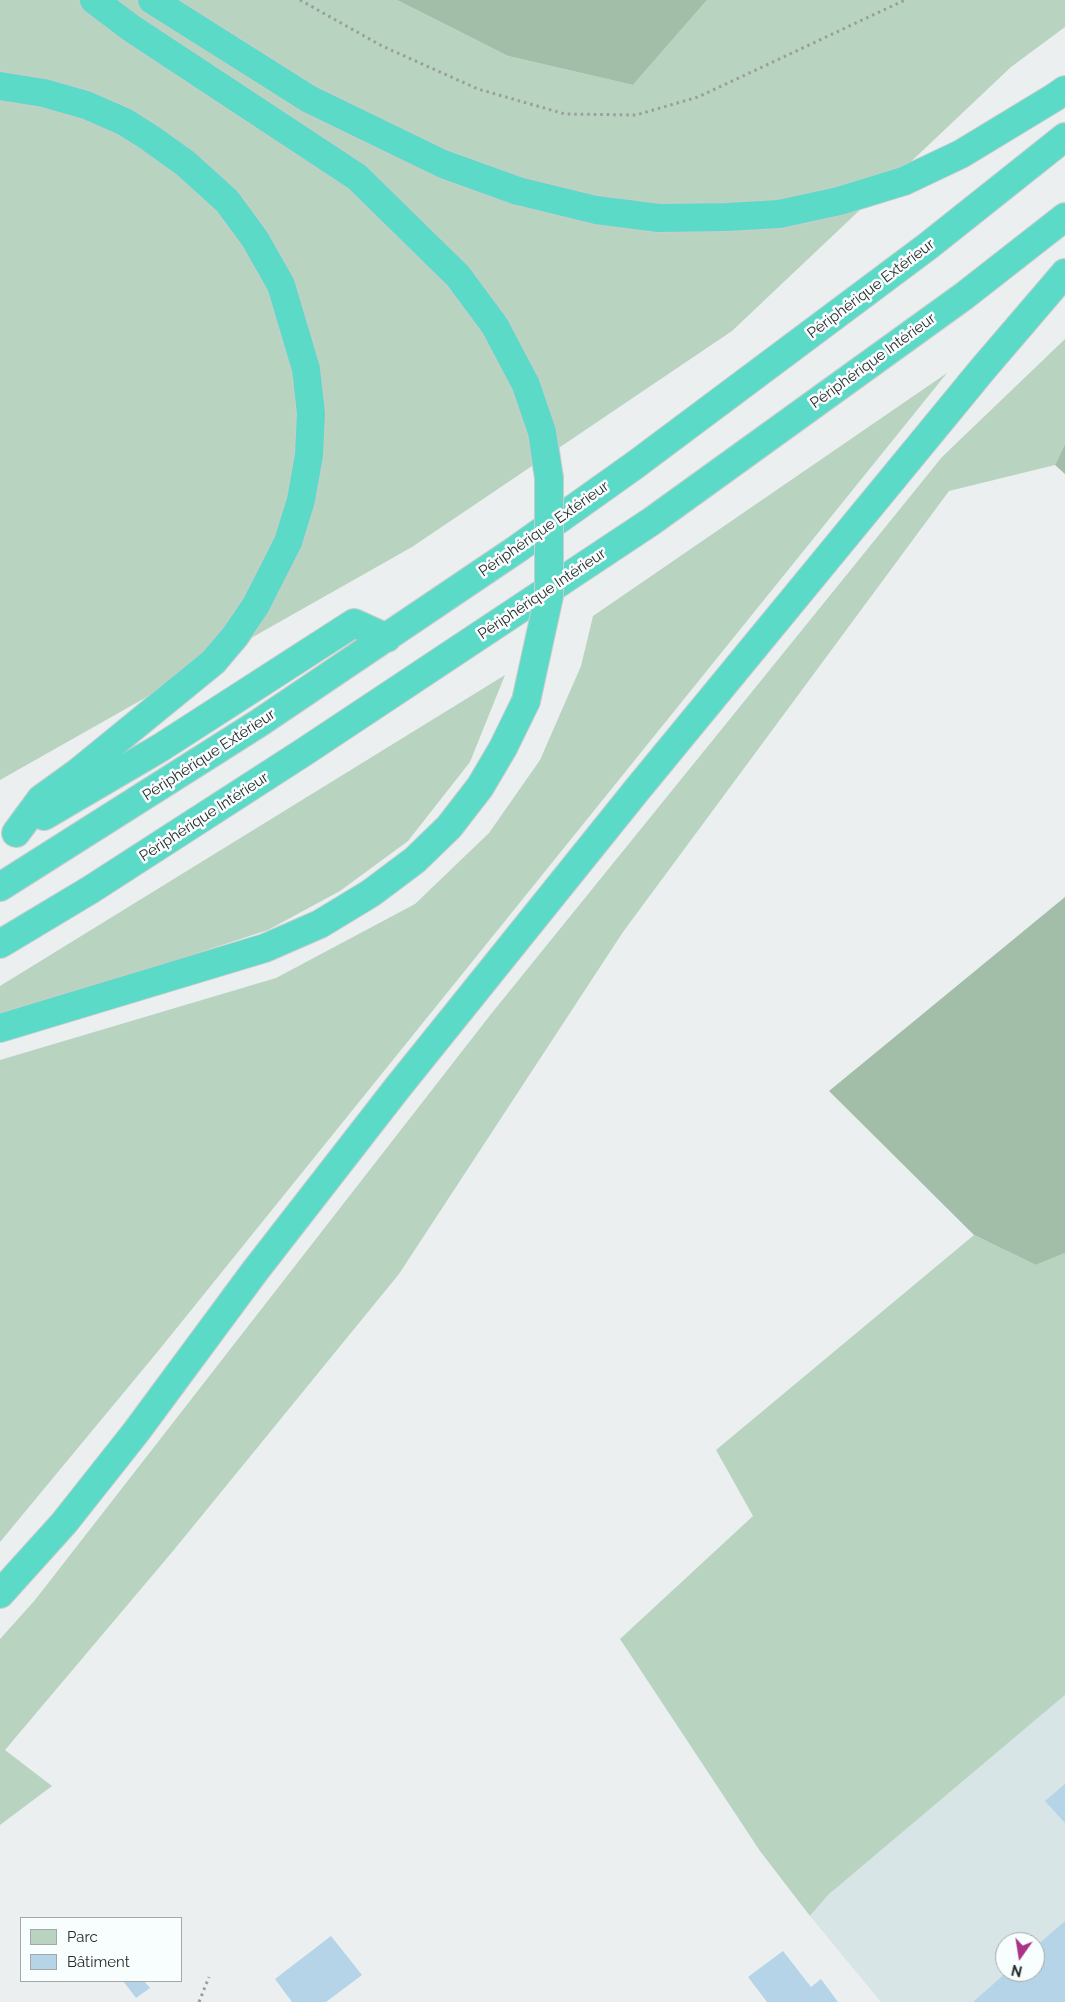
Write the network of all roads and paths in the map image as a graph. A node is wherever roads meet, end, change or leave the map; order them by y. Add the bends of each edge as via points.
1 (94, 0) edge
2 (152, 0) edge
3 (300, 0) edge
4 (905, 0) edge
5 (0, 86) edge
6 (1065, 90) edge
7 (1065, 137) edge
8 (1065, 217) edge
9 (1065, 273) edge
10 (387, 638) junction
11 (8, 838) edge
12 (0, 887) edge
13 (0, 944) edge
14 (0, 1028) edge
15 (0, 1594) edge
16 (209, 1977) dead end
17 (199, 2002) edge

1 - 14 highway, bridge via 131,28 357,177 458,276 495,326 526,385 542,432 548,478 549,596 526,701 504,748 480,787 454,820 415,860 371,894 320,924 265,948
2 - 6 highway via 309,99 443,164 535,195 596,210 659,218 779,214 904,182 961,154
3 - 4 path via 382,46 478,89 565,114 636,115 698,97
5 - 11 highway via 44,93 86,105 124,122 185,163 227,201 255,239 281,285 306,369 311,412 309,456 288,542 256,605 235,636 213,662 42,799
7 - 10 highway, Périphérique Extérieur via 928,246 681,431
8 - 13 highway, Périphérique Intérieur via 964,296 652,520 304,752
9 - 15 highway via 963,392 636,791 392,1094 64,1523
10 - 11 highway via 354,623 160,748
10 - 12 highway, Périphérique Extérieur
16 - 17 path

